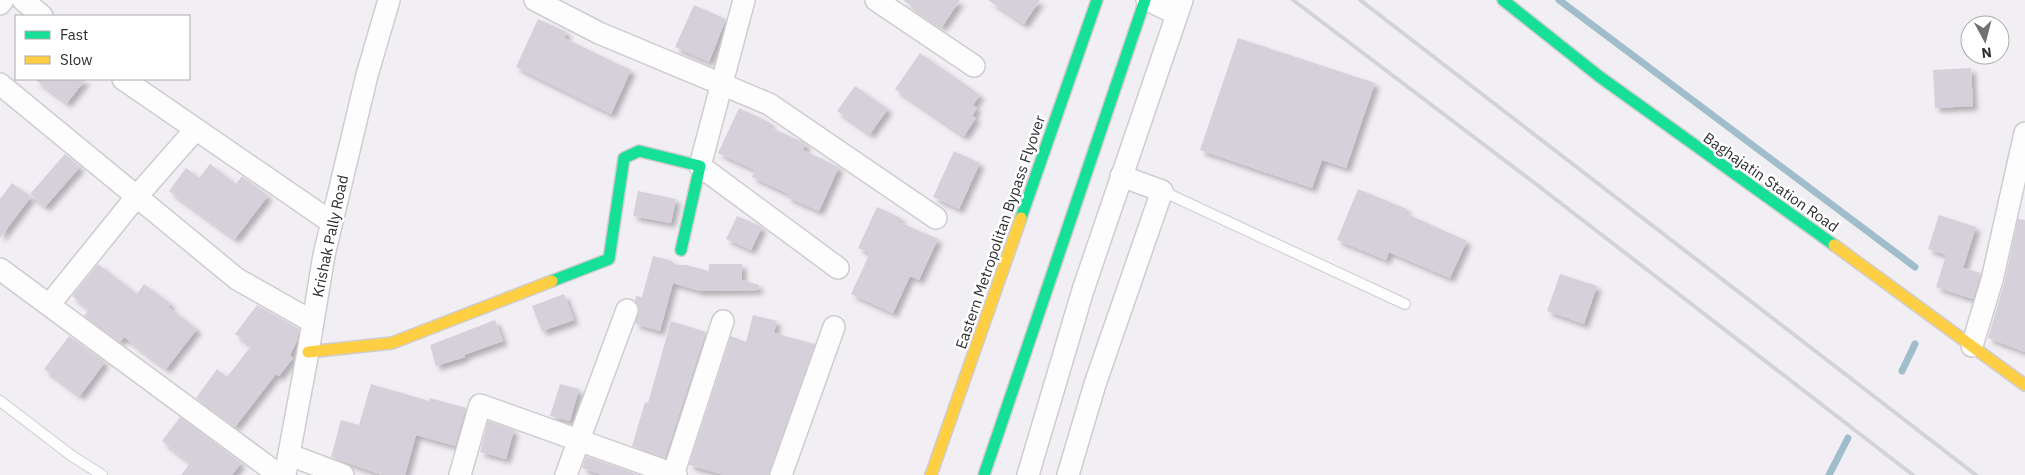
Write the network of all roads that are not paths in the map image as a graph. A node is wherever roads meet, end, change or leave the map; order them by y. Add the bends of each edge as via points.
1 (4, 0) edge
2 (23, 0) edge
3 (389, 0) edge
4 (535, 0) edge
5 (744, 0) edge
6 (876, 0) edge
7 (1097, 0) edge
8 (1146, 0) edge
9 (1503, 0) edge
10 (0, 4) edge
11 (1180, 7) edge
12 (41, 15) edge
13 (974, 66) dead end
14 (124, 80) edge
15 (0, 84) edge
16 (722, 85) junction
17 (196, 129) junction
18 (2025, 133) edge
19 (700, 166) junction
20 (1121, 176) junction
21 (1162, 191) junction
22 (136, 196) junction
23 (936, 218) dead end
24 (331, 222) junction
25 (680, 250) dead end
26 (838, 268) dead end
27 (0, 269) edge
28 (1405, 304) dead end
29 (49, 305) junction
30 (627, 310) dead end
31 (723, 320) dead end
32 (313, 322) junction
33 (834, 327) dead end
34 (1972, 346) junction
35 (308, 352) junction
36 (2025, 385) edge
37 (0, 401) edge
38 (578, 440) junction
39 (287, 465) edge
40 (86, 471) edge
41 (102, 475) edge
42 (279, 475) edge
43 (343, 475) edge
44 (460, 475) edge
45 (566, 475) edge
46 (674, 475) edge
47 (781, 475) edge
48 (931, 475) edge
49 (984, 475) edge
50 (1028, 475) edge
51 (1068, 475) edge

1 - 10 street
2 - 12 street
3 - 24 street, Krishak Pally Road
4 - 16 street via 599,33
5 - 16 street
6 - 13 street
7 - 48 street, Eastern Metropolitan Bypass Flyover
8 - 11 street
8 - 49 street
9 - 34 street, Baghajatin Station Road via 1600,78
11 - 20 street
14 - 17 street
15 - 22 street
16 - 19 street
16 - 23 street via 769,104
17 - 22 street
17 - 24 street
18 - 34 street via 1992,280
19 - 25 street
19 - 26 street
19 - 35 street via 638,151 624,158 609,259 392,343
20 - 21 street
20 - 50 street
21 - 28 lane
21 - 51 street via 1095,384
22 - 29 street
22 - 32 street via 237,279
24 - 32 street, Krishak Pally Road
27 - 29 street
29 - 42 street
30 - 38 street
31 - 46 street
32 - 35 street, Krishak Pally Road
33 - 47 street
34 - 36 street, Baghajatin Station Road
35 - 39 street, Krishak Pally Road
37 - 40 lane via 72,456
38 - 44 street via 480,405
38 - 45 street
38 - 46 street
39 - 43 street
40 - 41 lane

